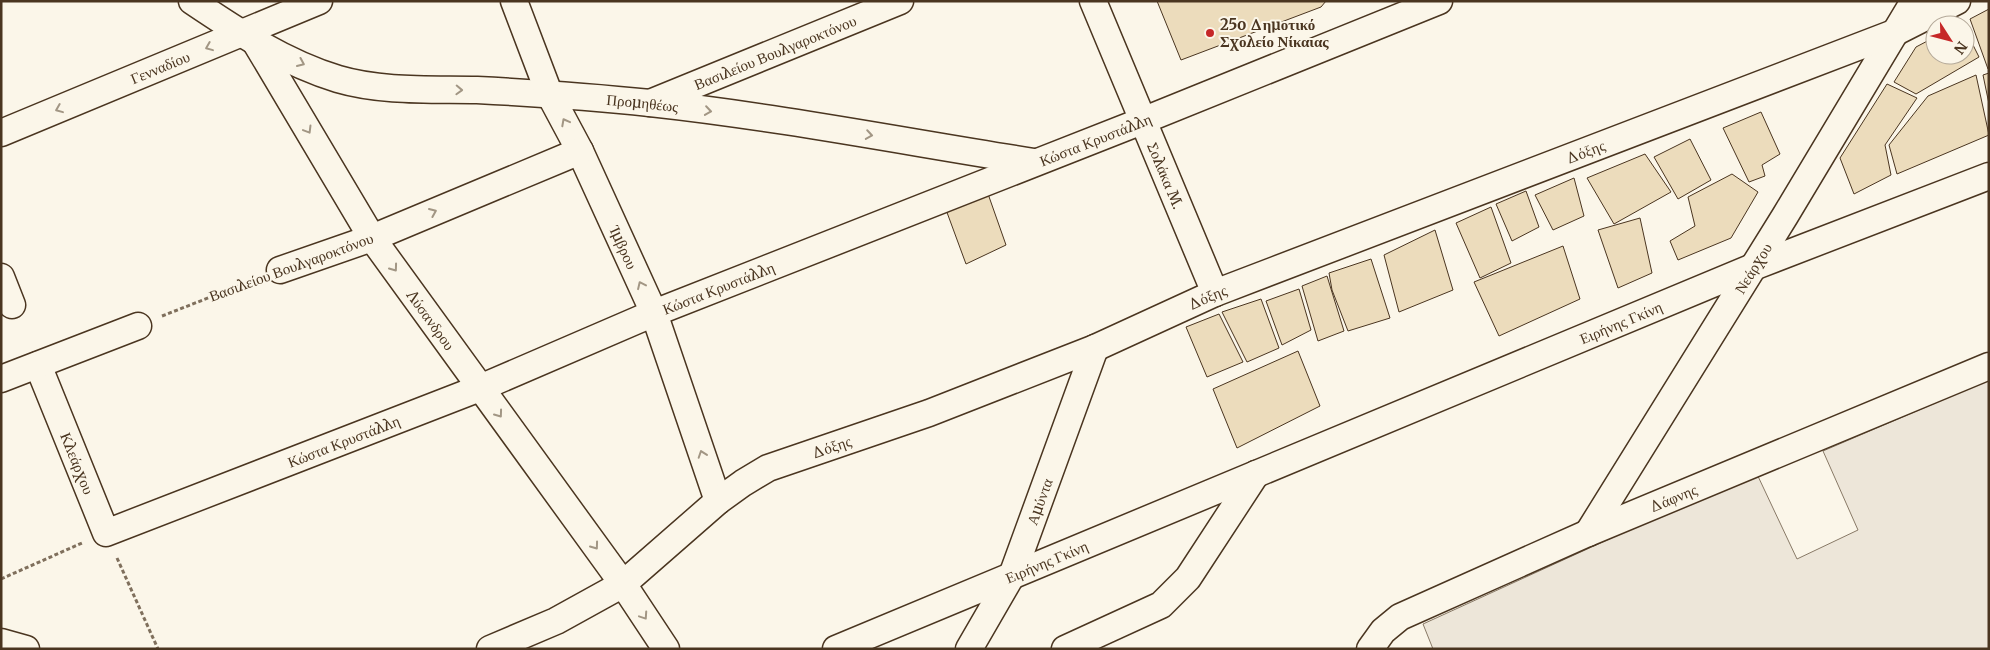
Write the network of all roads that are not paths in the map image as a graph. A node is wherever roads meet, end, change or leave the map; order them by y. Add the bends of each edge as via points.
1 (192, 1) edge
2 (319, 1) edge
3 (514, 1) edge
4 (900, 1) edge
5 (1093, 1) edge
6 (1439, 1) edge
7 (1914, 1) edge
8 (1957, 1) edge
9 (1894, 33) junction
10 (248, 38) junction
11 (549, 93) junction
12 (650, 103) junction
13 (1142, 121) junction
14 (1, 133) edge
15 (580, 150) junction
16 (1035, 162) junction
17 (1989, 176) edge
18 (372, 238) junction
19 (1753, 267) junction
20 (280, 270) road end
21 (1, 277) edge
22 (1215, 294) junction
23 (12, 305) dead end
24 (654, 313) junction
25 (138, 326) road end
26 (1095, 348) junction
27 (38, 365) junction
28 (1989, 366) edge
29 (1, 379) edge
30 (480, 388) junction
31 (1256, 474) junction
32 (718, 500) junction
33 (106, 533) joint
34 (1588, 533) junction
35 (1014, 573) junction
36 (622, 584) junction
37 (1, 642) edge
38 (26, 649) edge
39 (490, 649) edge
40 (666, 649) edge
41 (836, 649) edge
42 (969, 649) edge
43 (1065, 649) edge
44 (1370, 649) edge

1 - 10 street, Λύσανδρου
2 - 10 street, Γενναδίου
3 - 11 street, Ίμβρου
4 - 12 street, Βασιλείου Βουλγαροκτόνου
5 - 13 street, Σολάκα Μ.
6 - 13 street, Κώστα Κρυστάλλη
7 - 9 street, Νεάρχου
8 - 9 street, Δόξης
9 - 19 street, Νεάρχου
9 - 22 street, Δόξης
10 -> 11 street, Προμηθέως via 337,79 358,83
10 -> 14 street, Γενναδίου
10 -> 18 street, Λύσανδρου
11 - 12 street, Προμηθέως
15 -> 11 street, Ίμβρου
12 -> 16 street, Προμηθέως
13 - 16 street, Κώστα Κρυστάλλη
13 - 22 street, Σολάκα Μ.
18 -> 15 street, Βασιλείου Βουλγαροκτόνου
24 -> 15 street, Ίμβρου
16 - 24 street, Κώστα Κρυστάλλη
17 - 19 street, Ειρήνης Γκίνη
18 - 20 street, Βασιλείου Βουλγαροκτόνου
18 -> 30 street, Λύσανδρου
19 - 31 street, Ειρήνης Γκίνη
19 - 34 street, Νεάρχου
21 - 23 street
22 - 26 street, Δόξης
24 - 30 street, Κώστα Κρυστάλλη
32 -> 24 street, Ίμβρου
25 - 27 street
26 - 32 street, Δόξης via 929,414 768,468
26 - 35 street, Αμύντα
27 - 29 street
27 - 33 street, Κλεάρχου
28 - 34 street, Δάφνης
30 - 33 street, Κώστα Κρυστάλλη
30 -> 36 street, Λύσανδρου
31 - 35 street, Ειρήνης Γκίνη
31 - 43 street via 1188,578 1161,605
32 - 36 street, Δόξης
34 - 44 street, Δάφνης via 1400,618 1383,631
35 - 41 street, Ειρήνης Γκίνη
35 - 42 street, Αμύντα
36 - 39 street, Δόξης via 556,621
36 -> 40 street, Λύσανδρου
37 - 38 street

